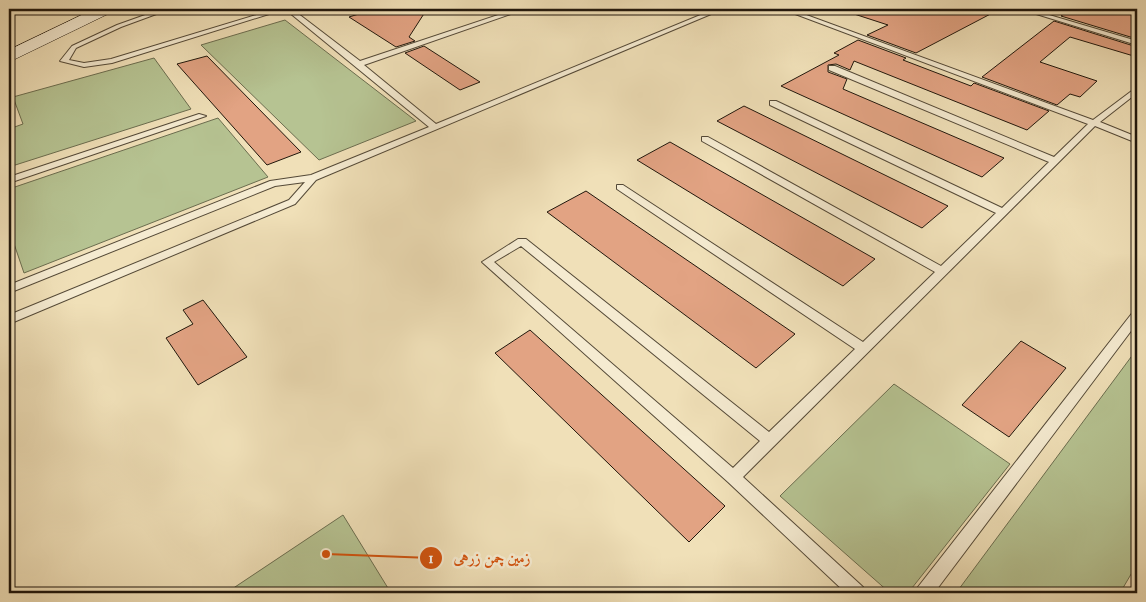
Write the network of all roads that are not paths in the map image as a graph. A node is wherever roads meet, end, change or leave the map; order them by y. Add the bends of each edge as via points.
1 (77, 9) edge
2 (106, 9) edge
3 (167, 9) edge
4 (282, 9) edge
5 (288, 9) edge
6 (522, 9) edge
7 (720, 9) edge
8 (785, 9) edge
9 (1023, 9) edge
10 (9, 42) edge
11 (1137, 43) edge
12 (28, 48) junction
13 (9, 58) edge
14 (359, 64) junction
15 (832, 68) dead end
16 (1137, 89) edge
17 (773, 103) dead end
18 (202, 116) dead end
19 (1094, 123) junction
20 (435, 127) junction
21 (705, 139) dead end
22 (1137, 140) edge
23 (1055, 161) junction
24 (313, 178) junction
25 (9, 180) edge
26 (620, 186) dead end
27 (1002, 212) junction
28 (942, 271) junction
29 (9, 276) edge
30 (10, 288) edge
31 (1137, 315) edge
32 (9, 320) edge
33 (863, 348) junction
34 (770, 441) junction
35 (733, 477) junction
36 (857, 593) edge
37 (924, 593) edge

1 - 10 main road
2 - 12 main road
3 - 4 lane via 74,47 64,61 84,65 112,61
5 - 14 lane
6 - 14 lane
7 - 20 lane
8 - 19 lane
9 - 11 lane
10 - 12 main road
12 - 13 main road
14 - 20 lane
15 - 23 lane
16 - 19 lane
17 - 27 lane
18 - 25 lane
19 - 22 lane
19 - 23 lane
20 - 24 lane
21 - 28 lane
23 - 27 lane
24 - 30 lane via 273,183
24 - 32 lane via 292,202
26 - 33 lane
27 - 28 lane
28 - 33 lane
29 - 30 lane
31 - 37 lane
33 - 34 lane
34 - 35 lane
34 - 35 lane via 522,241 487,262
35 - 36 lane

